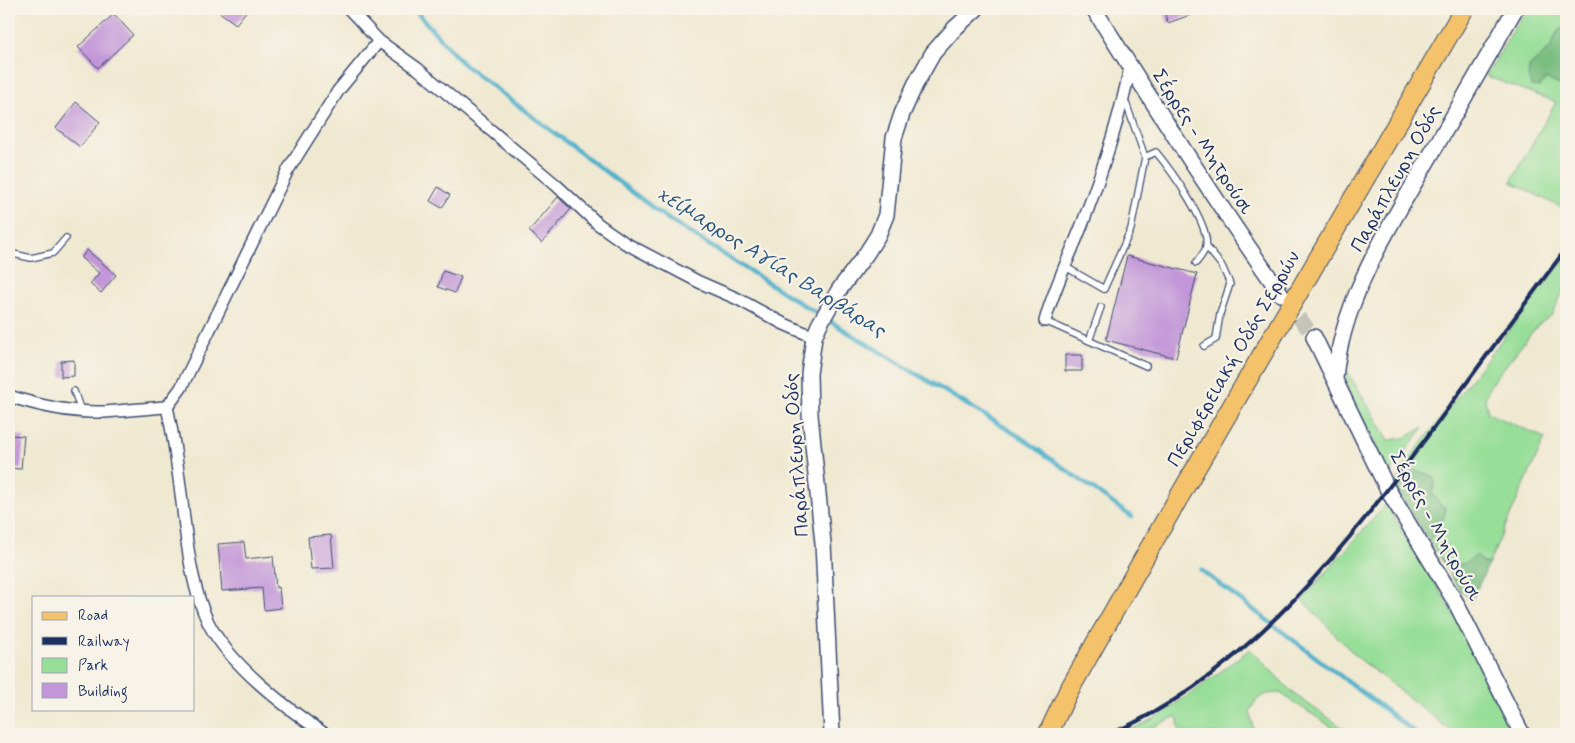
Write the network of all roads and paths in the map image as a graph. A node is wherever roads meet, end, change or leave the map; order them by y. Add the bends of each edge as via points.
1 (349, 9) edge
2 (976, 9) edge
3 (1094, 9) edge
4 (1464, 9) edge
5 (1515, 9) edge
6 (379, 41) junction
7 (1130, 67) junction
8 (1124, 96) junction
9 (1145, 157) junction
10 (66, 238) dead end
11 (1206, 246) junction
12 (9, 253) edge
13 (1196, 264) dead end
14 (1064, 266) junction
15 (1281, 294) tunnel mouth
16 (1101, 307) dead end
17 (1045, 321) joint
18 (816, 331) junction
19 (1314, 338) tunnel mouth
20 (1089, 341) junction
21 (1204, 346) dead end
22 (1146, 366) dead end
23 (1335, 379) junction
24 (74, 391) dead end
25 (9, 396) edge
26 (167, 407) junction
27 (80, 411) junction
28 (325, 734) edge
29 (832, 734) edge
30 (1048, 734) edge
31 (1522, 734) edge

1 - 6 street
2 - 18 street, Παράπλευρη Οδός via 933,53 915,85 894,138 886,215 878,235 839,290
3 - 7 street, Σέρρες - Μητρούσι
4 - 30 main road, Περιφερειακή Οδός Σερρών via 1160,529 1068,692
5 - 23 street, Παράπλευρη Οδός via 1375,254 1350,308
6 - 18 street via 418,69 598,224 625,242 782,323
6 - 26 street via 338,91 288,170 181,388
7 - 8 street
7 - 15 street, Σέρρες - Μητρούσι via 1238,234
8 - 9 lane
8 - 14 street via 1084,218
9 - 11 lane via 1156,152 1178,179 1204,230
9 - 14 lane via 1130,229 1104,290
10 - 12 lane via 53,253 31,258
11 - 13 lane
11 - 21 lane via 1222,266 1230,284 1216,339
14 - 17 street
16 - 20 lane
17 - 20 lane
18 - 29 street, Παράπλευρη Οδός via 809,374 810,415 823,544
19 - 23 street, Σέρρες - Μητρούσι
20 - 22 lane
23 - 31 street, Σέρρες - Μητρούσι via 1388,490 1456,603
24 - 27 lane
25 - 27 street
26 - 27 street
26 - 28 street via 195,586 208,623 242,668

